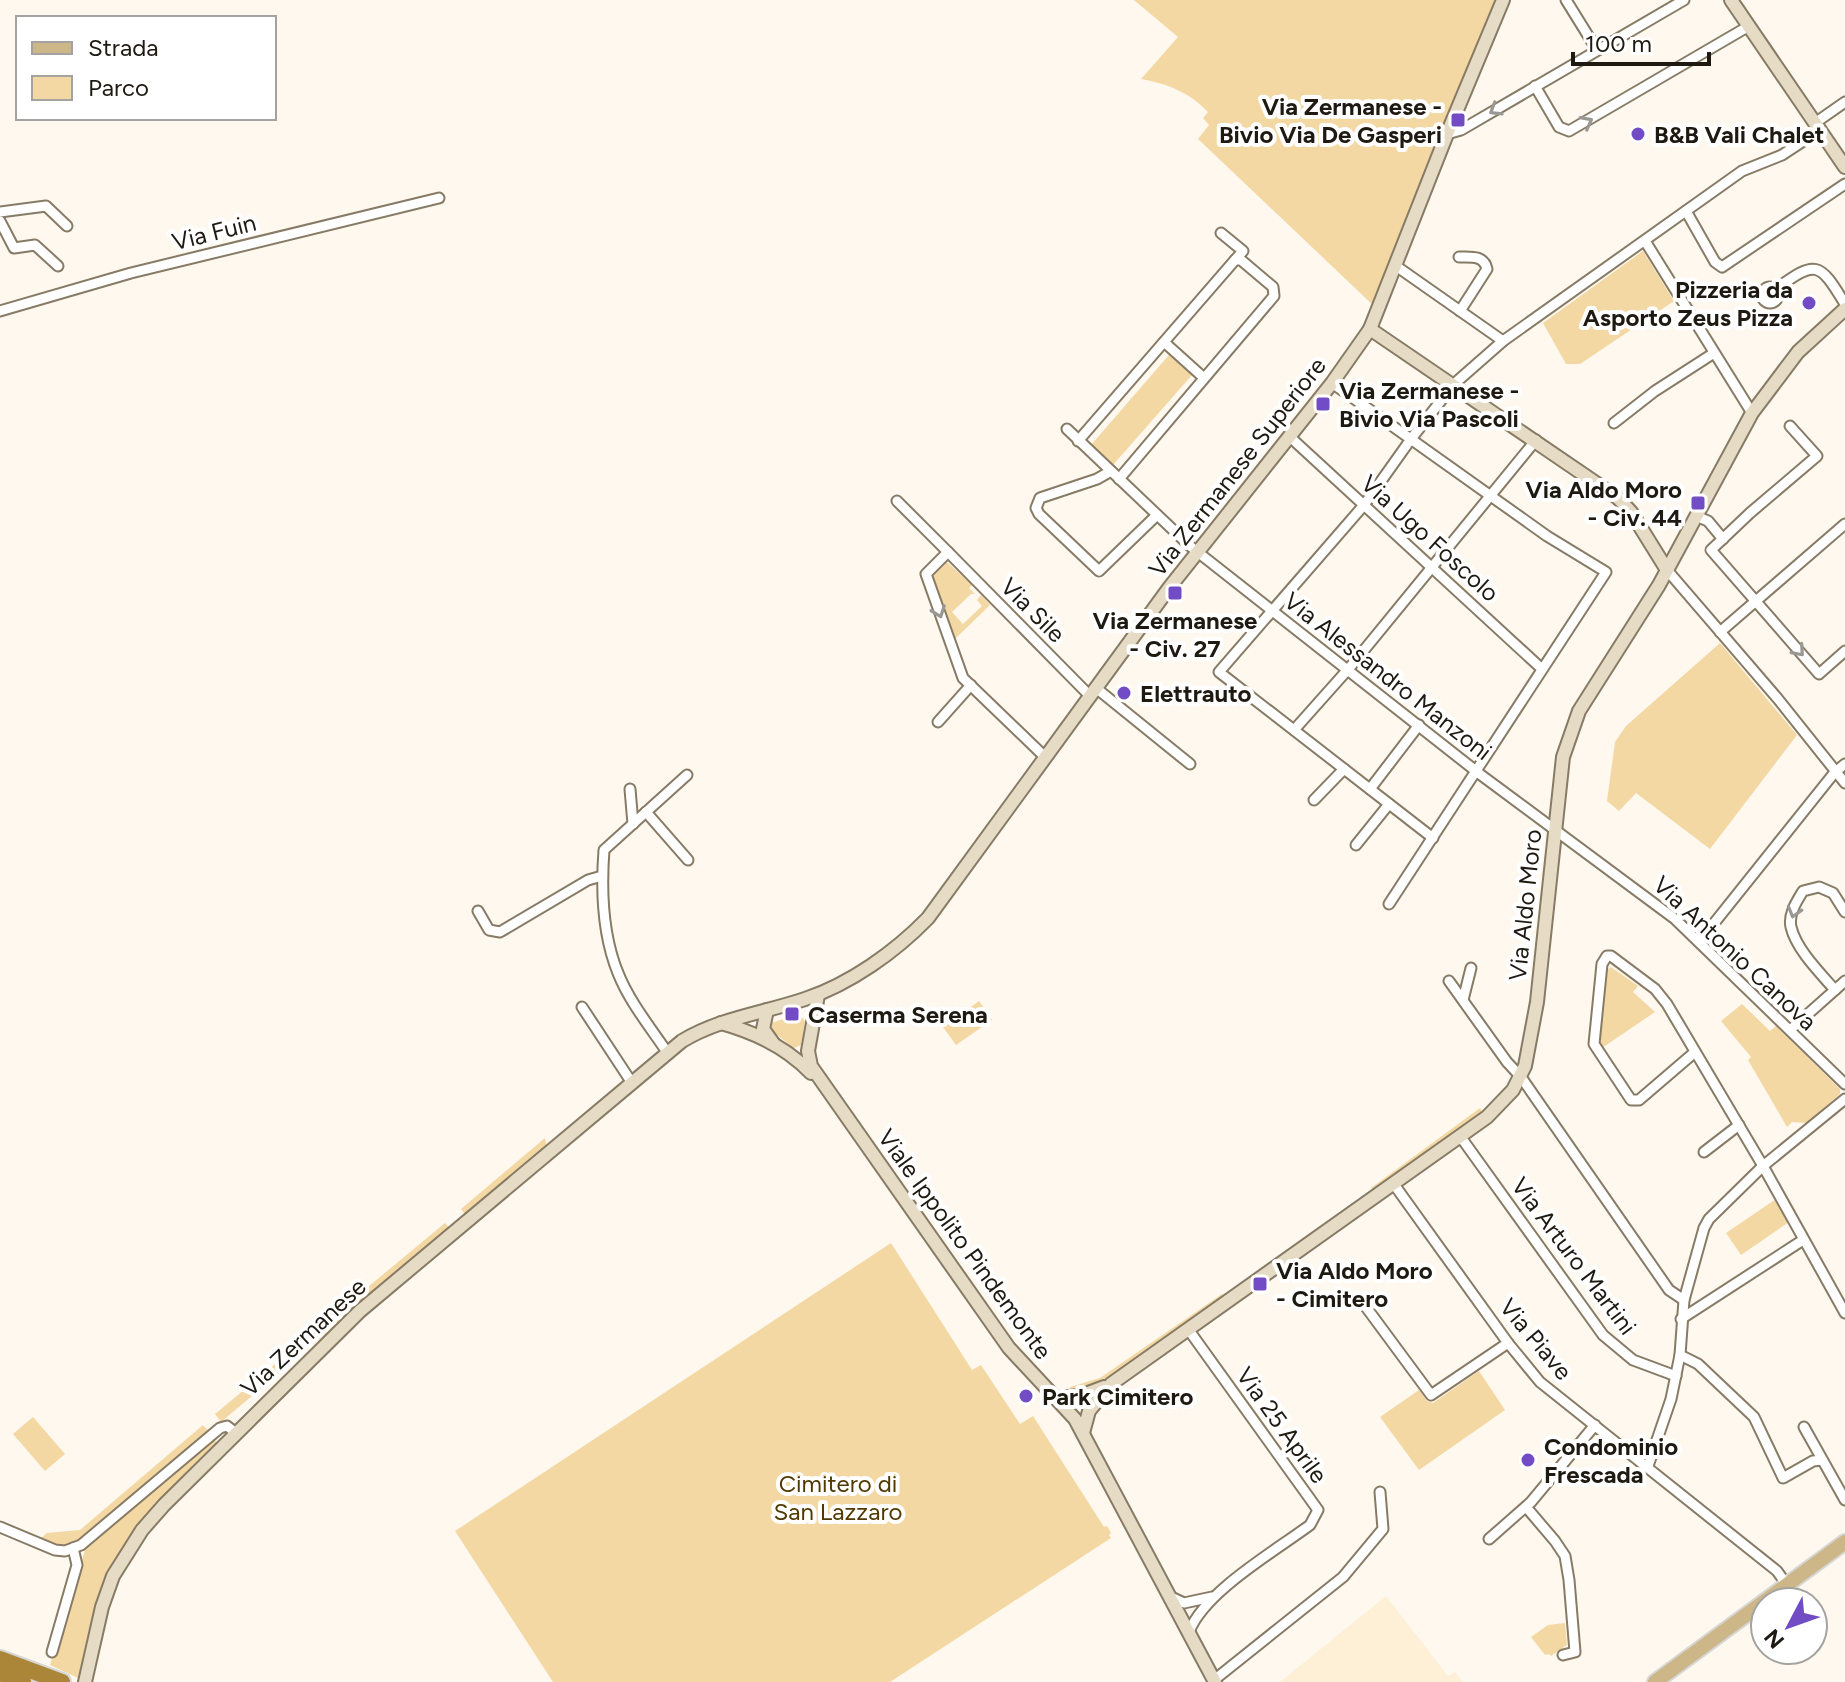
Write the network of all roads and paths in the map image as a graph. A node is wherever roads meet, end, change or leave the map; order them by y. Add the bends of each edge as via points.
1 (1503, 0) edge
2 (1566, 0) edge
3 (1684, 0) edge
4 (1731, 0) edge
5 (1749, 26) junction
6 (1597, 50) junction
7 (1535, 86) junction
8 (1845, 102) edge
9 (1818, 127) junction
10 (1447, 134) junction
11 (1845, 167) edge
12 (1845, 184) edge
13 (439, 198) dead end
14 (1686, 211) junction
15 (0, 212) edge
16 (0, 221) edge
17 (67, 226) dead end
18 (1221, 233) dead end
19 (1645, 241) junction
20 (1459, 257) dead end
21 (1235, 260) junction
22 (58, 266) dead end
23 (1396, 266) junction
24 (1776, 289) dead end
25 (1845, 306) edge
26 (0, 311) edge
27 (1460, 311) junction
28 (1370, 329) junction
29 (1503, 341) junction
30 (1164, 342) junction
31 (1714, 353) junction
32 (1204, 378) junction
33 (1332, 383) junction
34 (1454, 384) junction
35 (1752, 413) junction
36 (1614, 423) dead end
37 (1790, 426) dead end
38 (1067, 429) dead end
39 (1290, 437) junction
40 (1411, 439) junction
41 (1536, 440) junction
42 (1078, 441) junction
43 (1111, 471) junction
44 (1119, 479) junction
45 (1489, 495) junction
46 (897, 501) dead end
47 (1364, 505) junction
48 (1157, 515) junction
49 (1696, 516) junction
50 (1845, 524) edge
51 (1723, 539) junction
52 (948, 552) junction
53 (1197, 552) junction
54 (1432, 566) junction
55 (1667, 570) junction
56 (1755, 602) junction
57 (1272, 610) junction
58 (1720, 632) junction
59 (1845, 651) edge
60 (1542, 669) junction
61 (1347, 670) junction
62 (971, 685) junction
63 (1093, 692) junction
64 (938, 722) dead end
65 (1419, 725) junction
66 (1294, 730) junction
67 (1045, 757) junction
68 (1190, 764) dead end
69 (1845, 764) edge
70 (1344, 769) junction
71 (1478, 771) junction
72 (1835, 772) junction
73 (687, 775) dead end
74 (1845, 783) edge
75 (630, 789) dead end
76 (1370, 789) junction
77 (1314, 800) dead end
78 (1389, 804) junction
79 (646, 812) junction
80 (633, 824) junction
81 (1555, 829) junction
82 (1433, 838) junction
83 (1356, 845) dead end
84 (688, 860) dead end
85 (602, 876) junction
86 (1389, 904) dead end
87 (478, 911) dead end
88 (1845, 912) edge
89 (928, 918) joint
90 (1699, 942) junction
91 (1471, 968) dead end
92 (1449, 981) dead end
93 (1845, 981) edge
94 (1835, 990) junction
95 (818, 995) junction
96 (1463, 1000) junction
97 (582, 1007) dead end
98 (767, 1010) junction
99 (721, 1023) junction
100 (1790, 1030) junction
101 (775, 1045) junction
102 (667, 1052) junction
103 (1695, 1052) junction
104 (1521, 1077) junction
105 (632, 1083) junction
106 (1845, 1084) edge
107 (822, 1085) junction
108 (1845, 1099) edge
109 (1739, 1125) junction
110 (1460, 1136) junction
111 (1704, 1152) dead end
112 (1763, 1166) junction
113 (1393, 1183) junction
114 (1803, 1240) junction
115 (1684, 1300) junction
116 (1363, 1303) dead end
117 (1845, 1313) edge
118 (1681, 1319) junction
119 (1188, 1329) junction
120 (1508, 1343) junction
121 (1680, 1355) junction
122 (1676, 1376) junction
123 (1111, 1384) junction
124 (1080, 1396) junction
125 (1057, 1398) junction
126 (1089, 1411) junction
127 (1071, 1414) junction
128 (1595, 1425) junction
129 (1804, 1427) dead end
130 (1083, 1433) junction
131 (231, 1437) junction
132 (1822, 1460) junction
133 (1648, 1466) junction
134 (1380, 1492) dead end
135 (1845, 1500) edge
136 (1526, 1507) junction
137 (0, 1527) edge
138 (1489, 1539) dead end
139 (1845, 1542) edge
140 (73, 1548) junction
141 (1787, 1585) junction
142 (1171, 1597) junction
143 (1212, 1597) junction
144 (1189, 1632) junction
145 (52, 1652) dead end
146 (1563, 1655) dead end
147 (0, 1659) edge
148 (0, 1673) edge
149 (1214, 1681) edge
150 (23, 1682) edge
151 (62, 1682) edge
152 (85, 1682) edge
153 (1655, 1682) edge

1 - 10 street, Via Zermanese Superiore
2 - 6 street
3 - 6 street
4 - 5 street
7 -> 5 street via 1559,127 1569,131
5 - 9 street
6 - 7 street
7 -> 10 street
8 - 9 street
9 - 11 street
9 - 14 street via 1782,155 1742,171
10 - 23 street, Via Zermanese Superiore
12 - 14 street via 1722,267
13 - 26 street, Via Fuin via 131,273
14 - 19 street
15 - 17 street via 46,206
16 - 22 street via 14,248 35,245
18 - 21 street via 1243,251
19 - 29 street
19 - 31 street
20 - 27 street via 1480,258 1487,269
21 - 30 street
21 - 32 street via 1273,287 1274,296
23 - 27 street
23 - 28 street, Via Zermanese Superiore
24 - 25 street, Via Aldo Moro via 1812,268 1824,274
25 - 35 street, Via Aldo Moro via 1798,352
27 - 29 street
28 - 33 street, Via Zermanese Superiore
28 - 34 street
29 - 34 street
30 - 32 street
30 - 42 street
31 - 35 street
31 - 36 street
32 - 44 street
33 - 39 street, Via Zermanese Superiore
33 - 40 street
34 - 40 street
34 - 41 street
35 - 49 street, Via Aldo Moro
37 - 51 street via 1817,456
38 - 42 street, Via Alessandro Manzoni
39 - 47 street, Via Ugo Foscolo
39 - 53 street, Via Zermanese Superiore
40 - 45 street
40 - 47 street
41 - 45 street
41 - 55 street via 1626,504
42 - 43 street, Via Alessandro Manzoni
43 - 44 street, Via Alessandro Manzoni
43 - 48 street via 1040,498 1039,514 1099,571
44 - 48 street, Via Alessandro Manzoni
45 - 54 street
45 - 60 street via 1606,572
46 - 52 street, Via Sile
47 - 54 street, Via Ugo Foscolo
47 - 57 street
48 - 53 street, Via Alessandro Manzoni
49 - 51 street
49 - 55 street, Via Aldo Moro
50 - 56 street
51 - 56 street via 1711,550
52 -> 62 street via 926,574 963,678
52 - 63 street, Via Sile
53 - 57 street, Via Alessandro Manzoni
53 - 63 street, Via Zermanese Superiore
54 - 60 street, Via Ugo Foscolo
54 - 61 street
55 - 58 street
55 - 81 street, Via Aldo Moro via 1575,719 1563,757
56 - 58 street
56 -> 59 street via 1819,674
57 - 61 street, Via Alessandro Manzoni
57 - 66 street via 1219,672
58 - 72 street
60 - 71 street
61 - 65 street, Via Alessandro Manzoni
61 - 66 street
62 - 64 street
62 - 67 street
63 - 67 street, Via Zermanese Superiore
63 - 68 street, Via Sile
65 - 71 street, Via Alessandro Manzoni
65 - 76 street
66 - 70 street
67 - 89 street, Via Zermanese Superiore
69 - 72 street
70 - 76 street
70 - 77 street
71 - 81 street, Via Alessandro Manzoni
71 - 82 street
72 - 74 street
72 - 90 street
73 - 79 street
75 - 80 street
76 - 78 street
78 - 82 street
78 - 83 street
79 - 80 street
79 - 84 street
80 - 85 street via 604,850
81 - 90 street, Via Antonio Canova
81 - 104 street, Via Aldo Moro via 1537,1002
82 - 86 street
85 - 87 street via 500,932 489,930
85 - 102 street via 618,974
88 -> 94 street via 1833,893 1819,887 1803,891 1792,909 1790,926 1809,960
89 - 95 street, Via Zermanese via 893,949
90 - 100 street, Via Antonio Canova
91 - 96 street
92 - 96 street
93 - 94 street
94 - 100 street
95 - 98 street, Via Zermanese
95 - 107 street, Viale Ippolito Pindemonte via 808,1055
96 - 104 street
97 - 105 street
98 - 99 street, Via Zermanese
98 - 101 street via 763,1029
99 - 101 street, Viale Ippolito Pindemonte
99 - 102 street, Via Zermanese
100 - 106 street, Via Antonio Canova
101 - 107 street, Viale Ippolito Pindemonte
102 - 105 street, Via Zermanese
103 - 103 street via 1655,989 1607,956 1594,1044 1631,1100 1639,1100
103 - 109 street
104 - 110 street, Via Aldo Moro via 1497,1108
104 - 115 street via 1669,1290
105 - 131 street, Via Zermanese via 360,1311
107 - 125 street, Viale Ippolito Pindemonte via 1009,1348
108 - 112 street
109 - 111 street
109 - 112 street
110 - 113 street, Via Aldo Moro
110 - 122 street, Via Arturo Martini via 1603,1335 1633,1360
112 - 114 street
112 - 115 street via 1709,1219
113 - 119 street, Via Aldo Moro
113 - 120 street, Via Piave
114 - 117 street
114 - 118 street
115 - 118 street
116 - 120 street via 1431,1395
118 - 121 street
119 - 123 street, Via Aldo Moro
119 - 143 street, Via 25 Aprile via 1318,1510 1310,1525
120 - 128 street, Via Piave via 1540,1382
121 - 122 street
121 - 132 street via 1698,1364 1754,1417 1783,1478
122 - 133 street
123 - 124 street
123 - 126 street
124 - 125 street
124 - 127 street
125 - 127 street, Viale Ippolito Pindemonte
126 - 127 street
126 - 130 street
127 - 130 street, Viale Ippolito Pindemonte
128 - 133 street, Via Piave
128 - 136 street
129 - 132 street
130 - 142 street, Viale Ippolito Pindemonte
131 - 140 street via 216,1432
131 - 152 street, Via Zermanese via 125,1554 107,1592
132 - 135 street
133 - 141 street, Via Piave via 1777,1571
134 - 149 street, Viale Ippolito Pindemonte via 1383,1529 1343,1577
136 - 138 street
136 - 146 street via 1561,1549 1568,1570 1575,1652
137 - 140 street via 50,1548
139 - 141 main road
140 - 145 street via 77,1565
141 - 153 main road
142 - 143 street via 1184,1603
142 - 144 street, Viale Ippolito Pindemonte
143 - 144 street, Via 25 Aprile
144 - 149 street, Viale Ippolito Pindemonte
147 - 151 highway
148 - 150 highway

